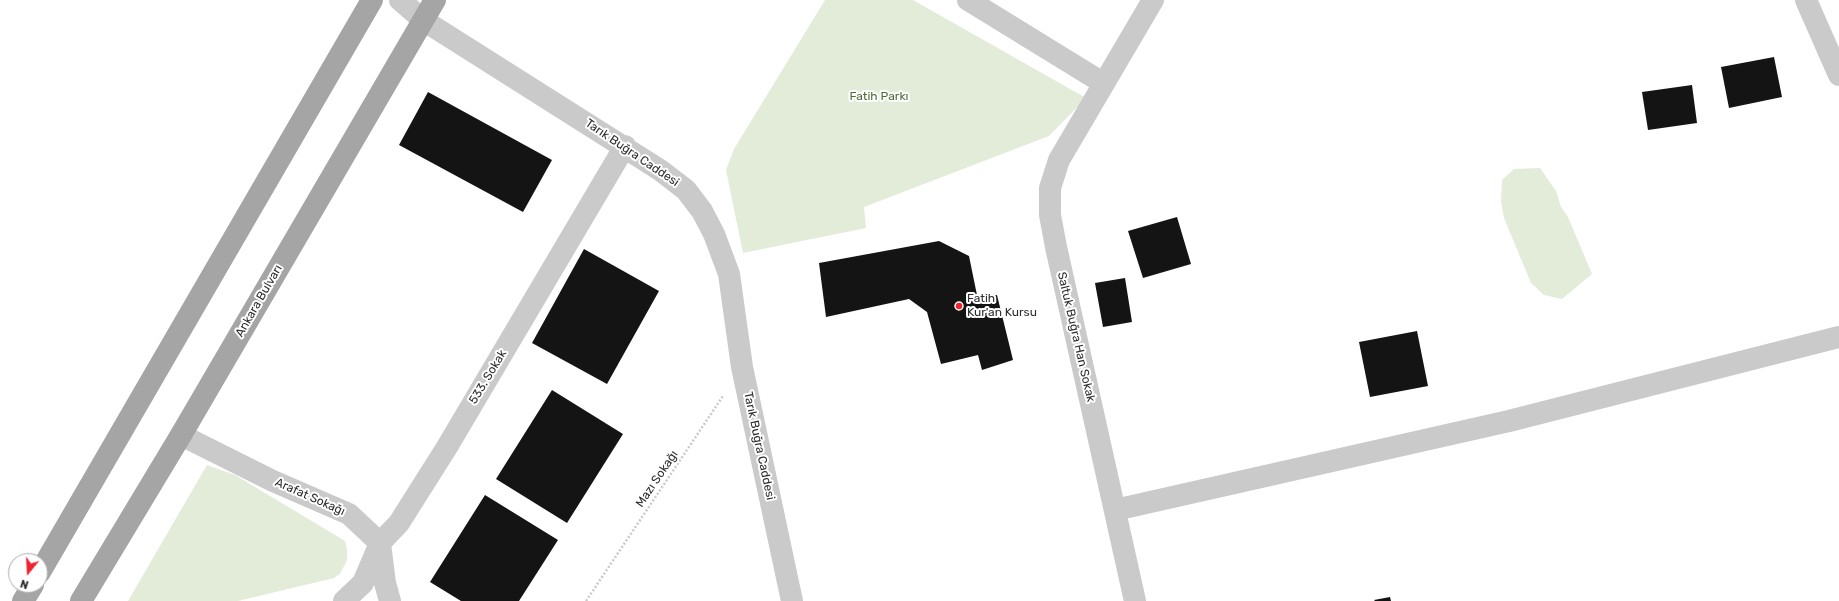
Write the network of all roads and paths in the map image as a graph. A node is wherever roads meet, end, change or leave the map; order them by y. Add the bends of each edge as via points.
1 (372, 0) edge
2 (400, 0) edge
3 (435, 0) edge
4 (968, 0) edge
5 (1152, 0) edge
6 (1806, 0) edge
7 (423, 20) junction
8 (1839, 74) edge
9 (1103, 83) junction
10 (625, 146) junction
11 (1839, 337) edge
12 (742, 367) junction
13 (181, 435) junction
14 (1115, 510) junction
15 (380, 543) junction
16 (48, 558) edge
17 (81, 601) edge
18 (344, 601) edge
19 (390, 601) edge
20 (586, 601) edge
21 (792, 601) edge
22 (1135, 601) edge

1 - 16 main road
2 - 7 street, Tarık Buğra Caddesi
3 - 7 main road, Ankara Bulvarı
4 - 9 street
5 - 9 street, Saltuk Buğra Han Sokak
6 - 8 street
7 - 10 street, Tarık Buğra Caddesi
7 - 13 main road, Ankara Bulvarı
9 - 14 street, Saltuk Buğra Han Sokak via 1060,160 1050,188 1050,215
10 - 12 street, Tarık Buğra Caddesi via 686,190 702,211 729,274
10 - 15 street, 533. Sokak via 447,447 399,523
11 - 14 street via 1509,421
12 - 20 path, Mazı Sokağı
12 - 21 street, Tarık Buğra Caddesi
13 - 15 street, Arafat Sokağı via 273,481 349,514
13 - 17 main road, Ankara Bulvarı
14 - 22 street, Saltuk Buğra Han Sokak
15 - 18 street, 533. Sokak via 363,583
15 - 19 street

